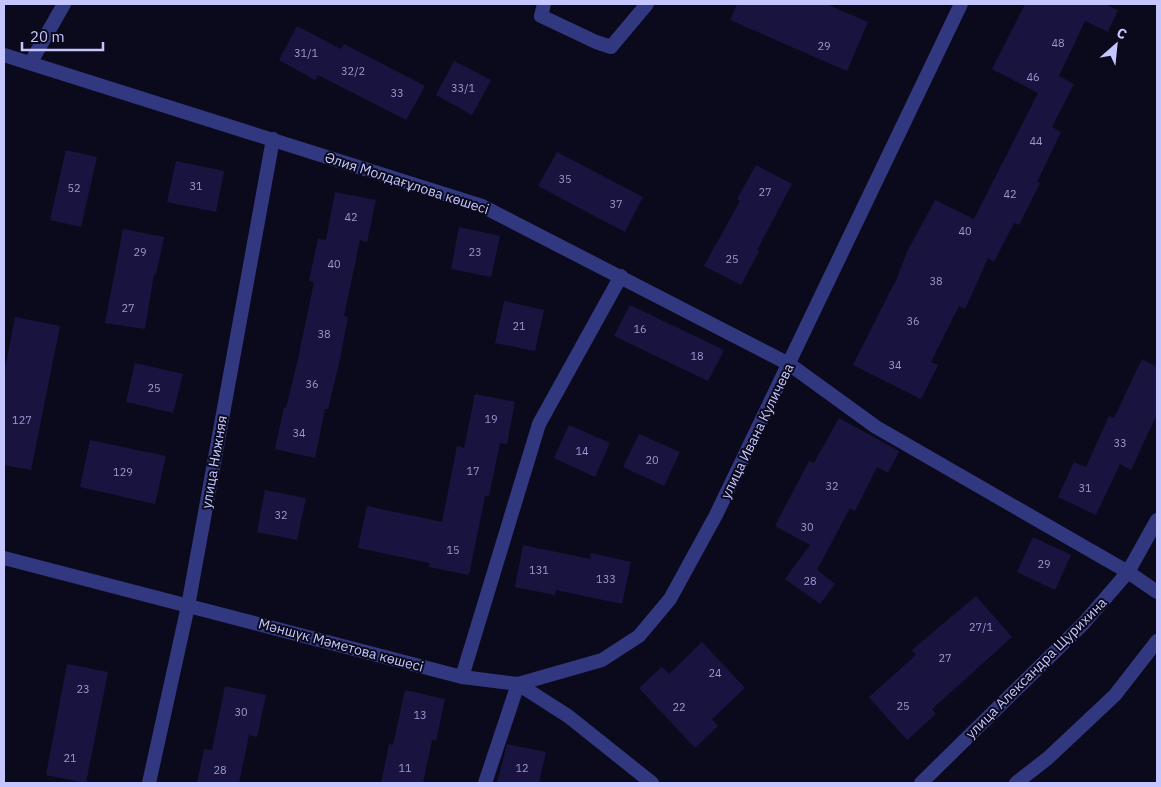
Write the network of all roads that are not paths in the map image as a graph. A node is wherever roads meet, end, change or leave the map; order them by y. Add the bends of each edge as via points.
1 (64, 4) edge
2 (544, 4) edge
3 (647, 4) edge
4 (961, 4) edge
5 (4, 55) edge
6 (31, 62) junction
7 (273, 140) junction
8 (621, 276) junction
9 (789, 364) junction
10 (1157, 520) edge
11 (4, 558) edge
12 (1128, 572) junction
13 (1157, 592) edge
14 (188, 606) junction
15 (1157, 641) edge
16 (462, 677) junction
17 (518, 684) junction
18 (149, 783) edge
19 (485, 783) edge
20 (652, 783) edge
21 (921, 783) edge
22 (1016, 783) edge

1 - 6 street
2 - 3 street via 541,16 611,47
4 - 9 street, улица Ивана Куличева
5 - 6 street, Әлия Молдағұлова көшесі
6 - 7 street, Әлия Молдағұлова көшесі
7 - 8 street, Әлия Молдағұлова көшесі via 482,206
7 - 14 street, улица Нижняя
8 - 9 street, Әлия Молдағұлова көшесі
8 - 16 street via 539,424
9 - 12 street, Әлия Молдағұлова көшесі via 876,427
9 - 17 street, улица Ивана Куличева via 690,565 670,599 639,636 602,660
10 - 12 street, улица Александра Щурихина
11 - 14 street, Мәншүк Мәметова көшесі
12 - 13 street, Әлия Молдағұлова көшесі
12 - 21 street, улица Александра Щурихина via 1083,624
14 - 16 street, Мәншүк Мәметова көшесі
14 - 18 street, улица Нижняя
15 - 22 street via 1115,694 1048,758
16 - 17 street, Мәншүк Мәметова көшесі
17 - 19 street
17 - 20 street, Мәншүк Мәметова көшесі via 568,716

